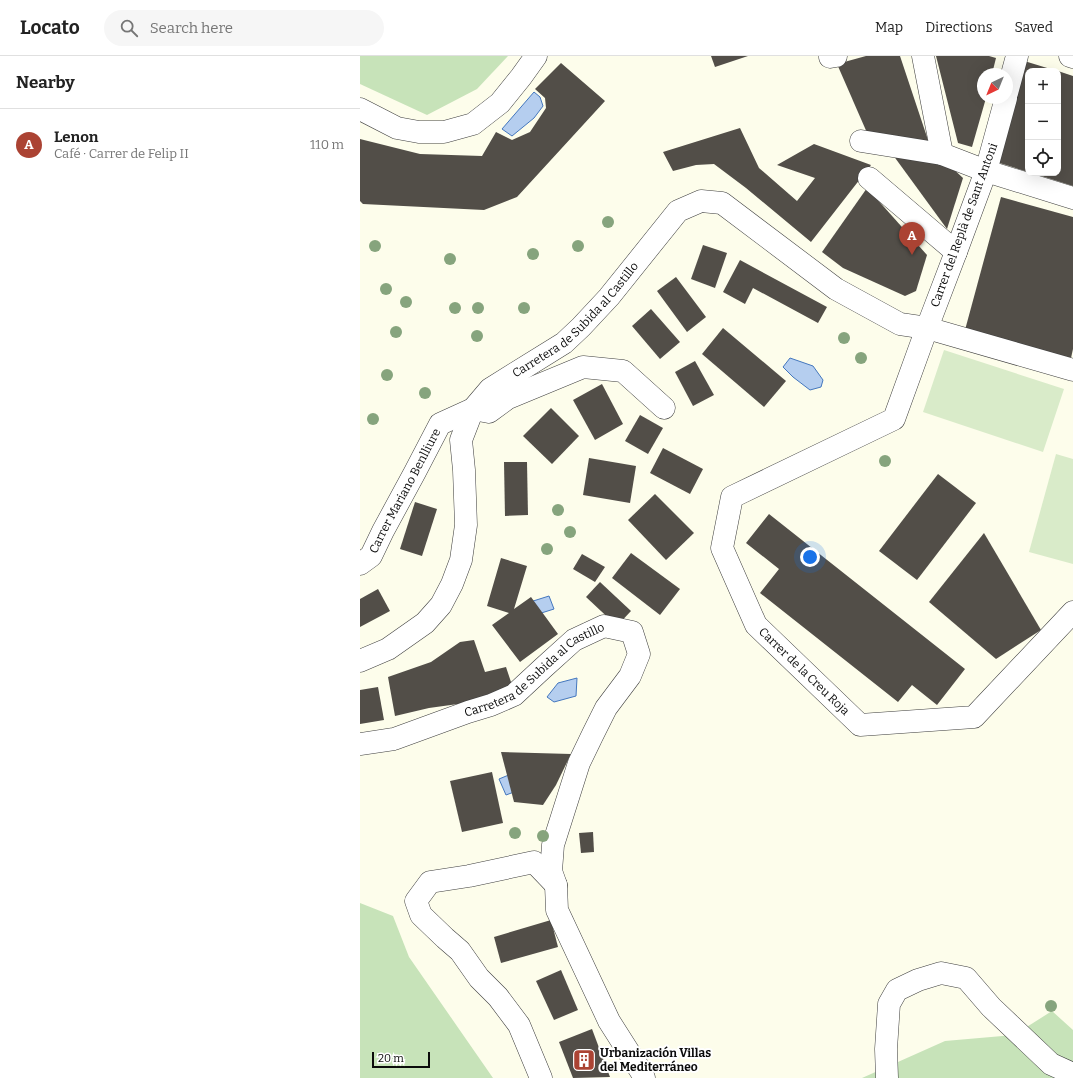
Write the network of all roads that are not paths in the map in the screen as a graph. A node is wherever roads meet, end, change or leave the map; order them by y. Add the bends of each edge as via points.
1 (536, 56) edge
2 (923, 56) edge
3 (1017, 56) edge
4 (1070, 56) edge
5 (1073, 57) edge
6 (1013, 71) edge
7 (1004, 104) edge
8 (360, 110) edge
9 (861, 142) dead end
10 (942, 154) junction
11 (986, 171) junction
12 (869, 178) dead end
13 (1073, 198) edge
14 (956, 252) junction
15 (927, 328) junction
16 (1073, 370) edge
17 (664, 408) dead end
18 (473, 409) junction
19 (360, 564) edge
20 (1073, 612) edge
21 (360, 661) edge
22 (360, 744) edge
23 (556, 886) junction
24 (1073, 1074) edge
25 (540, 1078) edge
26 (644, 1078) edge
27 (887, 1078) edge

1 - 8 street via 500,103 473,124 444,132 419,132 397,128
2 - 10 street
3 - 6 street
4 - 5 street
7 - 11 street, Carrer del Replà de Sant Antoni
9 - 10 street
10 - 11 street
11 - 13 street
11 - 14 street, Carrer del Replà de Sant Antoni
12 - 14 street
14 - 15 street, Carrer del Replà de Sant Antoni
15 - 16 street, Carretera de Subida al Castillo
15 - 18 street, Carretera de Subida al Castillo via 900,324 836,289 722,203 701,201 678,211 609,297 564,343 490,389
15 - 20 street, Carrer de la Creu Roja via 894,419 732,497 722,548 756,625 860,725 974,717
17 - 18 street via 623,371 583,367 508,398 489,412
18 - 19 street, Carrer Mariano Benlliure via 440,424 371,556
18 - 21 street, Carretera de Subida al Castillo via 461,440 466,525 461,560 452,584 441,605 425,623 388,650
22 - 23 street, Carretera de Subida al Castillo via 394,739 514,695 574,640 604,626 632,632 639,654 630,676 606,708 579,763 553,845 551,871
23 - 25 street via 534,862 430,882 416,901 421,915 460,951 519,1025
23 - 26 street, Carretera de Subida al Castillo via 557,910 609,1020
24 - 27 street via 1051,1064 991,1007 966,978 941,973 897,990 889,1004

